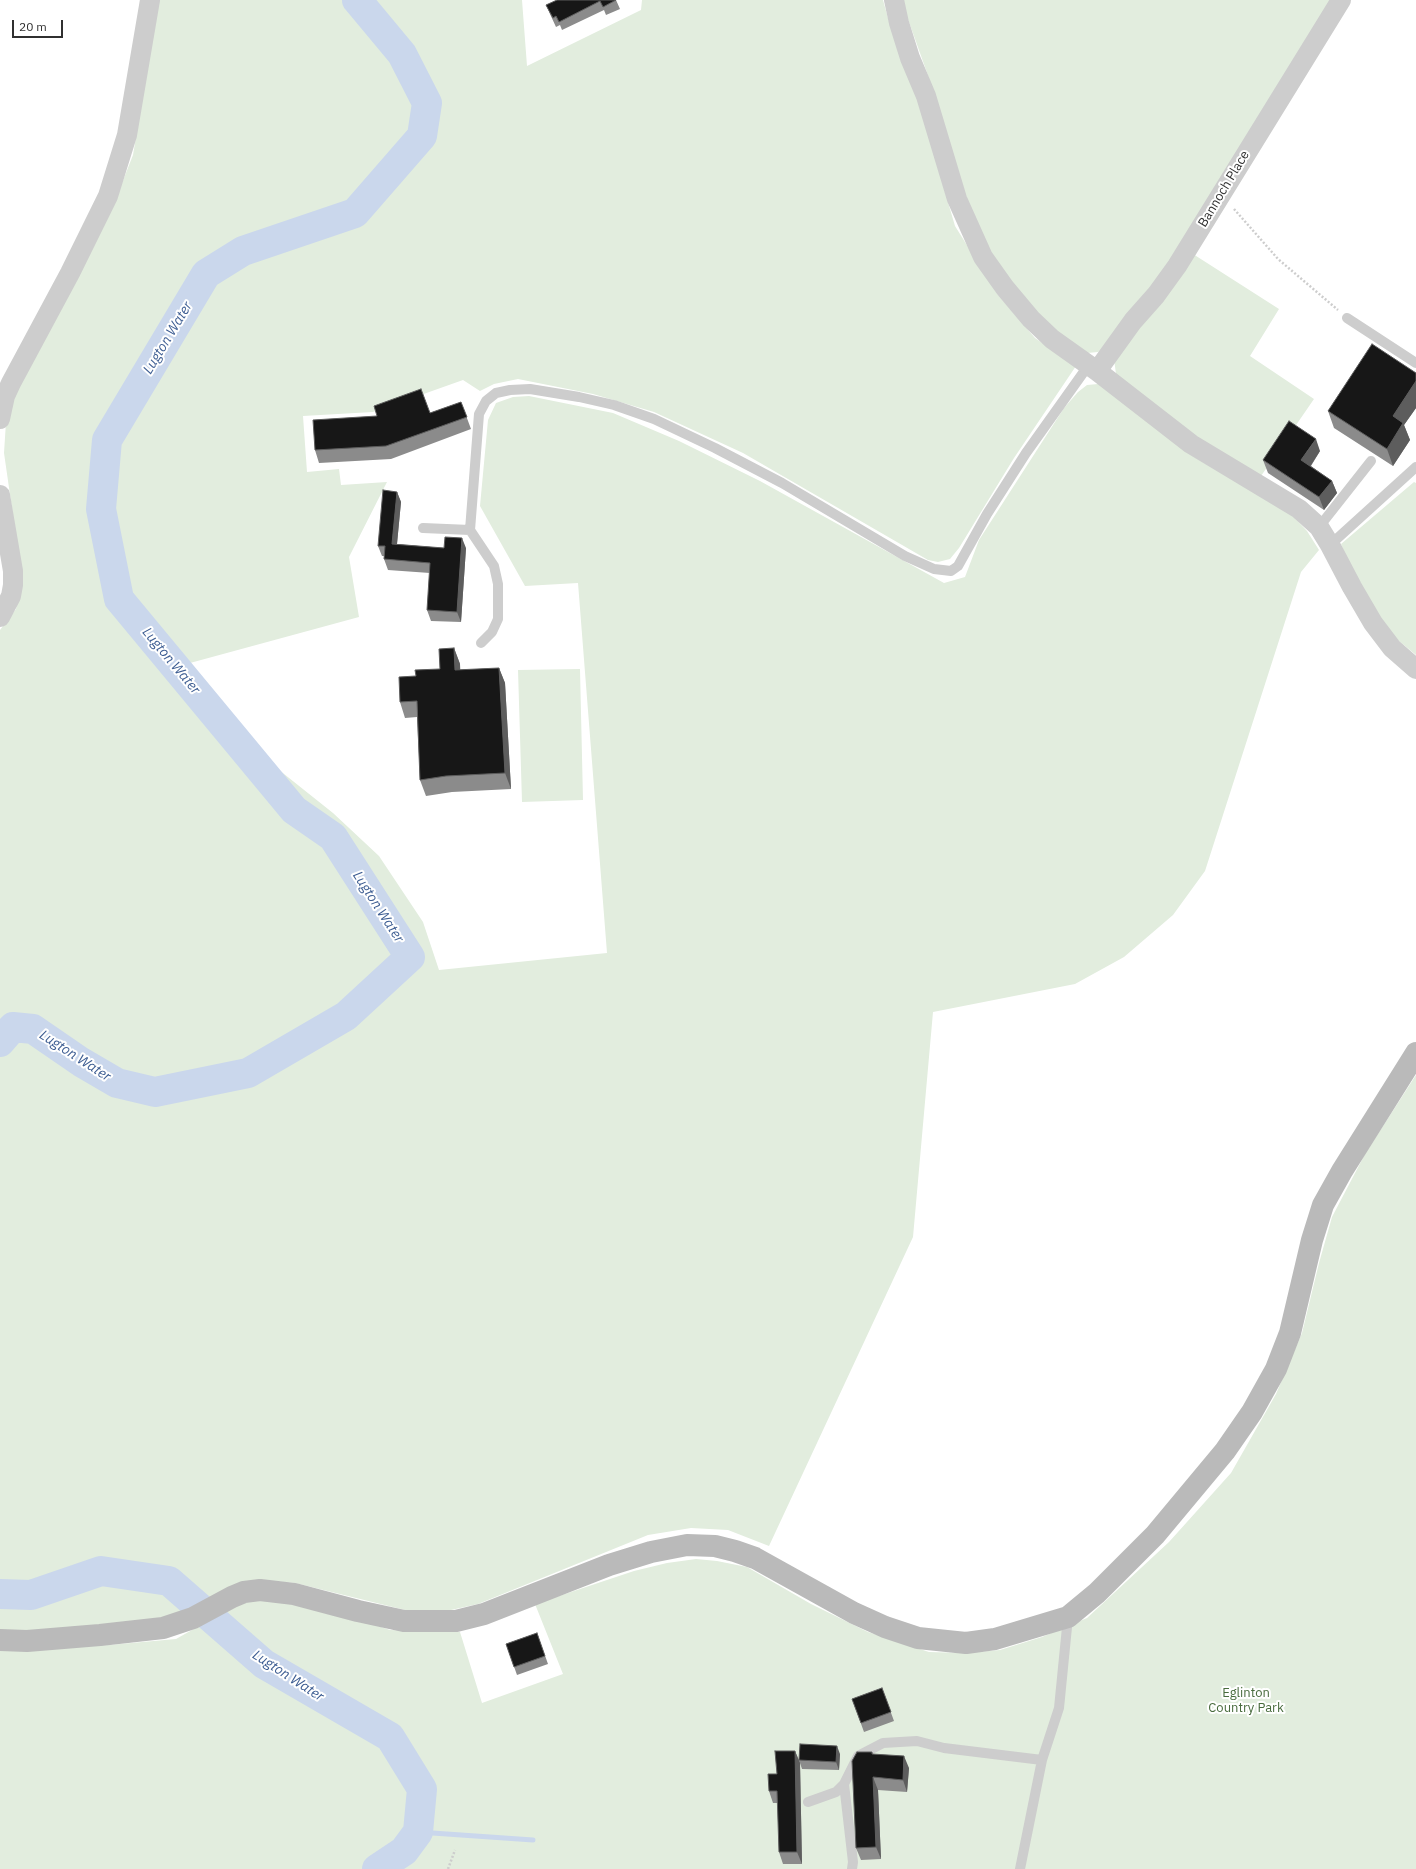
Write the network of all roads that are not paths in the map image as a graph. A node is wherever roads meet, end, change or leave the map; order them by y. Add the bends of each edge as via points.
1 (150, 0) edge
2 (894, 0) edge
3 (1341, 0) edge
4 (1347, 318) road end
5 (1416, 363) edge
6 (1092, 368) junction
7 (0, 419) edge
8 (1372, 461) dead end
9 (1416, 467) edge
10 (0, 495) edge
11 (1319, 527) junction
12 (423, 528) dead end
13 (470, 530) junction
14 (1330, 545) junction
15 (0, 617) edge
16 (481, 643) dead end
17 (1416, 669) edge
18 (1416, 1053) edge
19 (1068, 1617) junction
20 (0, 1640) edge
21 (1042, 1760) junction
22 (844, 1784) junction
23 (808, 1802) dead end
24 (852, 1869) edge
25 (1020, 1869) edge

1 - 7 street via 127,135 108,196 11,383
2 - 6 street via 899,24 926,96 957,199 983,257 1031,319 1052,339
3 - 6 street, Bannoch Place via 1177,266 1156,295
4 - 5 lane
6 - 11 street via 1190,444 1299,508
6 - 13 lane via 1026,453 958,566 951,571 934,569 905,556 782,483 654,419 614,405 530,389 496,394 486,401 479,414
8 - 11 lane
9 - 14 lane
10 - 15 street via 13,571 11,596
11 - 14 street
12 - 13 lane
13 - 16 lane via 494,566 498,584 498,619 492,632
14 - 17 street via 1373,623 1392,648
18 - 19 main road via 1323,1205 1290,1333 1276,1369 1252,1412 1225,1452 1155,1535 1103,1588
19 - 20 main road via 995,1640 966,1643 918,1638 854,1613 755,1558 715,1546 688,1545 651,1552 608,1566 484,1614 456,1621 404,1621 277,1591 260,1590 244,1592 193,1618 163,1628 100,1635
19 - 21 lane via 1059,1708
21 - 22 lane via 944,1748 917,1741 883,1743 858,1756
21 - 25 lane
22 - 23 lane via 836,1792
22 - 24 lane

